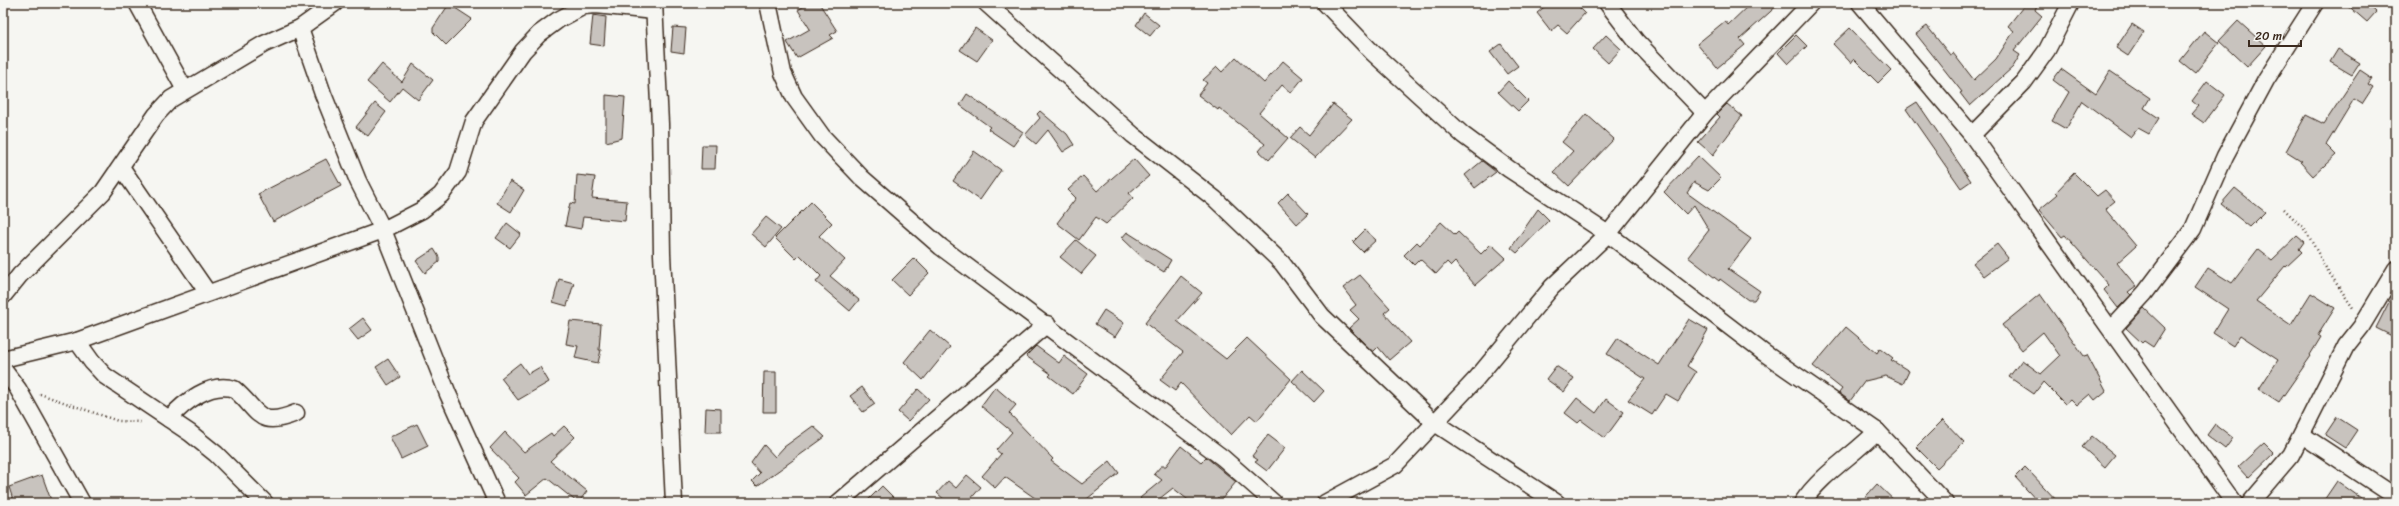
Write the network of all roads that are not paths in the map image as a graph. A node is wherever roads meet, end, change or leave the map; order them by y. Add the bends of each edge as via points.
1 (137, 3) edge
2 (335, 3) edge
3 (768, 3) edge
4 (986, 3) edge
5 (1325, 3) edge
6 (1607, 3) edge
7 (1811, 3) edge
8 (1860, 3) edge
9 (2071, 3) edge
10 (2316, 3) edge
11 (654, 7) edge
12 (300, 28) junction
13 (185, 90) junction
14 (1705, 113) junction
15 (1972, 135) junction
16 (121, 167) junction
17 (382, 230) junction
18 (1608, 234) junction
19 (2396, 269) edge
20 (208, 293) junction
21 (3, 296) edge
22 (1047, 324) junction
23 (2112, 329) junction
24 (76, 341) junction
25 (3, 359) edge
26 (3, 369) edge
27 (296, 413) dead end
28 (168, 418) junction
29 (1435, 423) junction
30 (1877, 431) junction
31 (2302, 435) junction
32 (2396, 497) edge
33 (82, 503) edge
34 (266, 503) edge
35 (497, 503) edge
36 (674, 503) edge
37 (838, 503) edge
38 (1274, 503) edge
39 (1325, 503) edge
40 (1556, 503) edge
41 (1802, 503) edge
42 (1945, 503) edge
43 (2234, 503) edge
44 (2250, 503) edge

1 - 13 street
2 - 12 street
3 - 22 street via 783,73 794,97 822,136 862,178 941,247
4 - 29 street via 1133,134 1215,199 1282,263 1322,316
5 - 18 street via 1372,52 1463,135 1509,169
6 - 14 street via 1636,41
7 - 14 street
8 - 15 street
9 - 15 street via 2047,50 2024,82
10 - 23 street via 2263,87 2225,156 2192,229 2146,293
11 - 17 street via 584,6 539,34 522,51 474,122 458,172 441,195 422,210
11 - 36 street
12 - 13 street via 264,44
12 - 17 street via 358,181
13 - 16 street via 171,99 156,115
14 - 18 street
15 - 23 street
16 - 20 street
16 - 21 street via 103,192 20,274
17 - 20 street
17 - 35 street via 448,394
18 - 29 street via 1552,287 1476,379
18 - 30 street via 1764,353
19 - 31 street via 2335,365
20 - 24 street
22 - 37 street
22 - 38 street via 1223,458
23 - 43 street
24 - 25 street
24 - 28 street via 105,376
26 - 33 street via 18,389
27 - 28 street via 268,419 258,414 234,389 219,387 180,406
28 - 34 street via 216,454
29 - 39 street via 1395,465
29 - 40 street
30 - 41 street via 1858,451 1816,484
30 - 42 street
31 - 32 street
31 - 44 street via 2291,455

